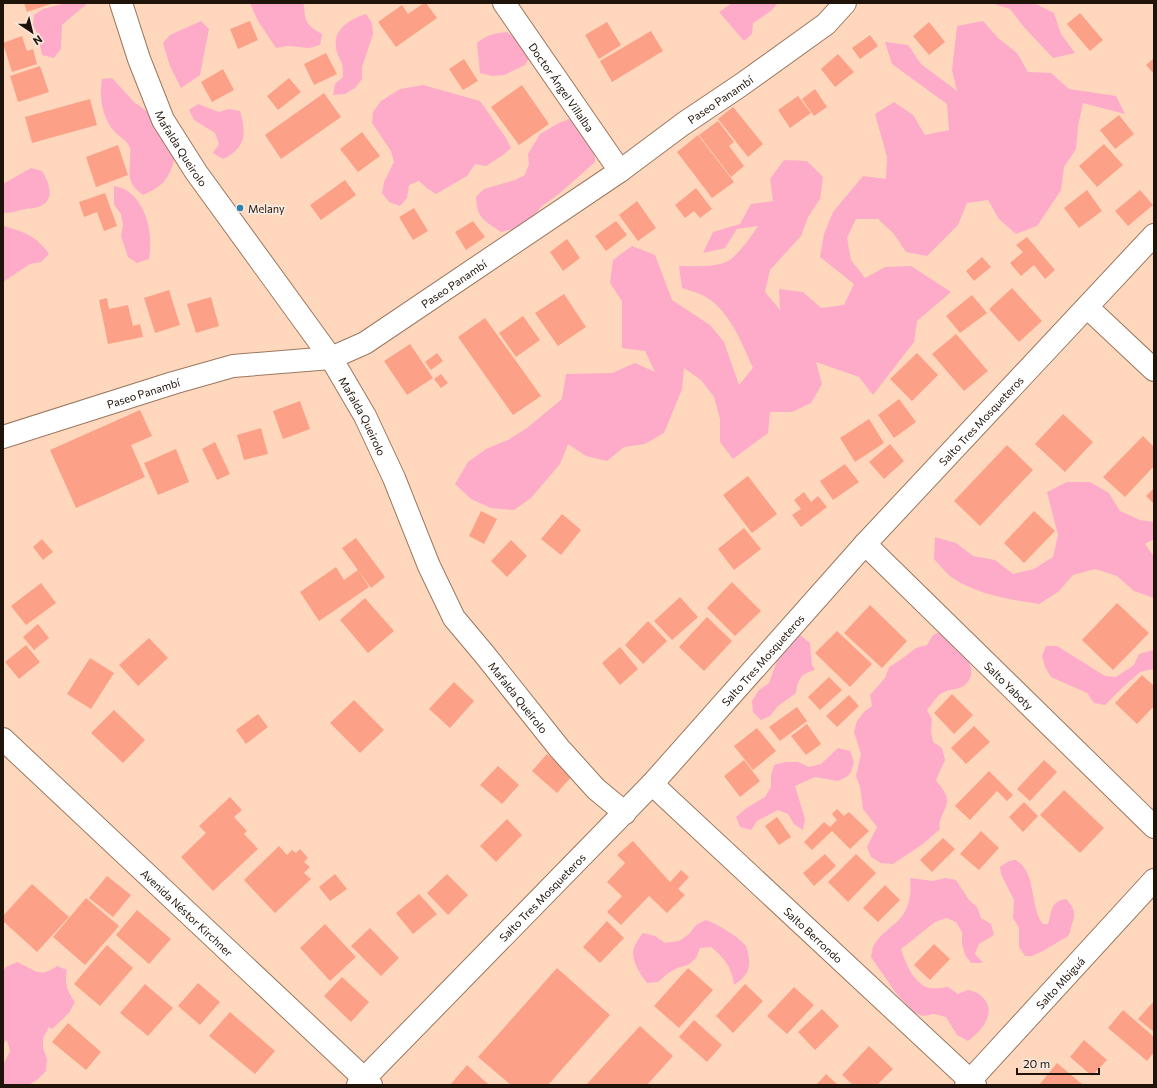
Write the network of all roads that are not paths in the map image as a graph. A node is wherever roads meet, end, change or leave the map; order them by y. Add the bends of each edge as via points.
1 (121, 3) edge
2 (504, 3) edge
3 (846, 3) edge
4 (620, 171) junction
5 (1154, 235) edge
6 (1087, 307) junction
7 (331, 358) junction
8 (1154, 370) edge
9 (3, 438) edge
10 (865, 544) junction
11 (3, 739) edge
12 (652, 784) junction
13 (625, 813) junction
14 (1154, 827) edge
15 (1154, 880) edge
16 (364, 1083) edge
17 (970, 1084) edge

1 - 7 street, Mafalda Queirolo via 163,120 196,172
2 - 4 street, Doctor Ángel Villalba
3 - 4 street, Paseo Panambí via 826,24
4 - 7 street, Paseo Panambí via 365,344
5 - 6 street, Salto Tres Mosqueteros
6 - 8 street
6 - 10 street, Salto Tres Mosqueteros
7 - 9 street, Paseo Panambí via 233,366 165,385
7 - 13 street, Mafalda Queirolo via 365,416 454,618 559,748 596,789
10 - 12 street, Salto Tres Mosqueteros
10 - 14 street, Salto Yaboty
11 - 16 street, Avenida Néstor Kirchner
12 - 13 street, Salto Tres Mosqueteros
12 - 17 street, Salto Berrondo
13 - 16 street, Salto Tres Mosqueteros
15 - 17 street, Salto Mbiguá

